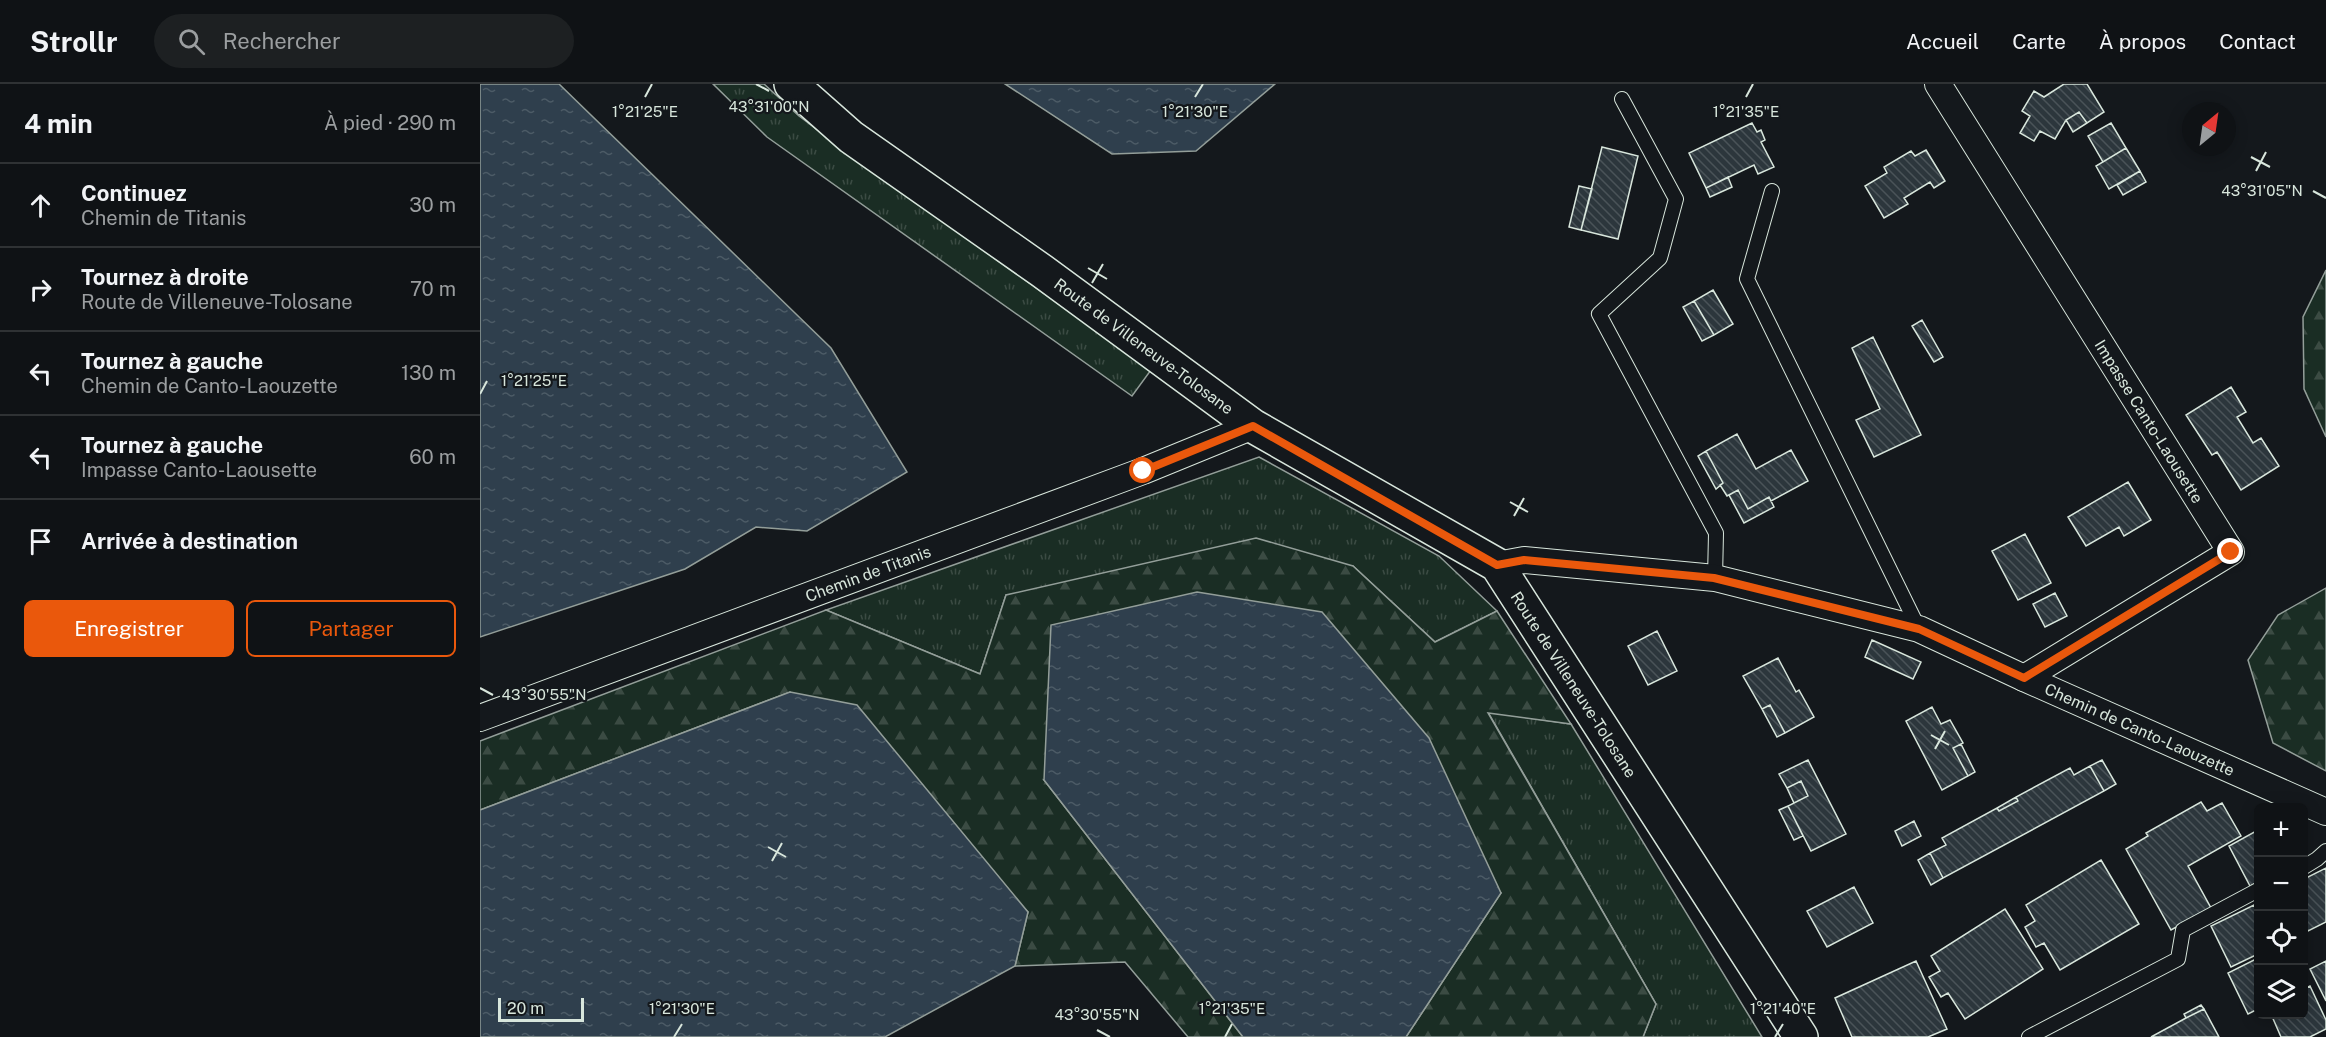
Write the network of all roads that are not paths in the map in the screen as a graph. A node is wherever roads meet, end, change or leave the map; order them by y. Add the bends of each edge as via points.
1 (791, 84) edge
2 (1938, 84) edge
3 (1622, 99) dead end
4 (1772, 191) dead end
5 (1253, 426) junction
6 (1497, 565) junction
7 (1714, 578) junction
8 (1919, 629) junction
9 (2024, 678) junction
10 (480, 718) edge
11 (2326, 812) edge
12 (2326, 851) edge
13 (2308, 865) edge
14 (2254, 893) edge
15 (1801, 1037) edge
16 (2029, 1037) edge

1 - 5 street, Route de Villeneuve-Tolosane via 851,137
2 - 9 street, Impasse Canto-Laousette via 2231,552
3 - 7 lane via 1676,199 1659,258 1599,314 1716,532
4 - 8 lane via 1747,279
5 - 6 street, Route de Villeneuve-Tolosane
5 - 10 street, Chemin de Titanis via 1143,471
6 - 7 street, Chemin de Canto-Laouzette via 1524,560
6 - 15 street, Route de Villeneuve-Tolosane
7 - 8 street, Chemin de Canto-Laouzette
8 - 9 street, Chemin de Canto-Laouzette
9 - 11 street, Chemin de Canto-Laouzette
12 - 13 lane
14 - 16 lane via 2183,930 2178,959

